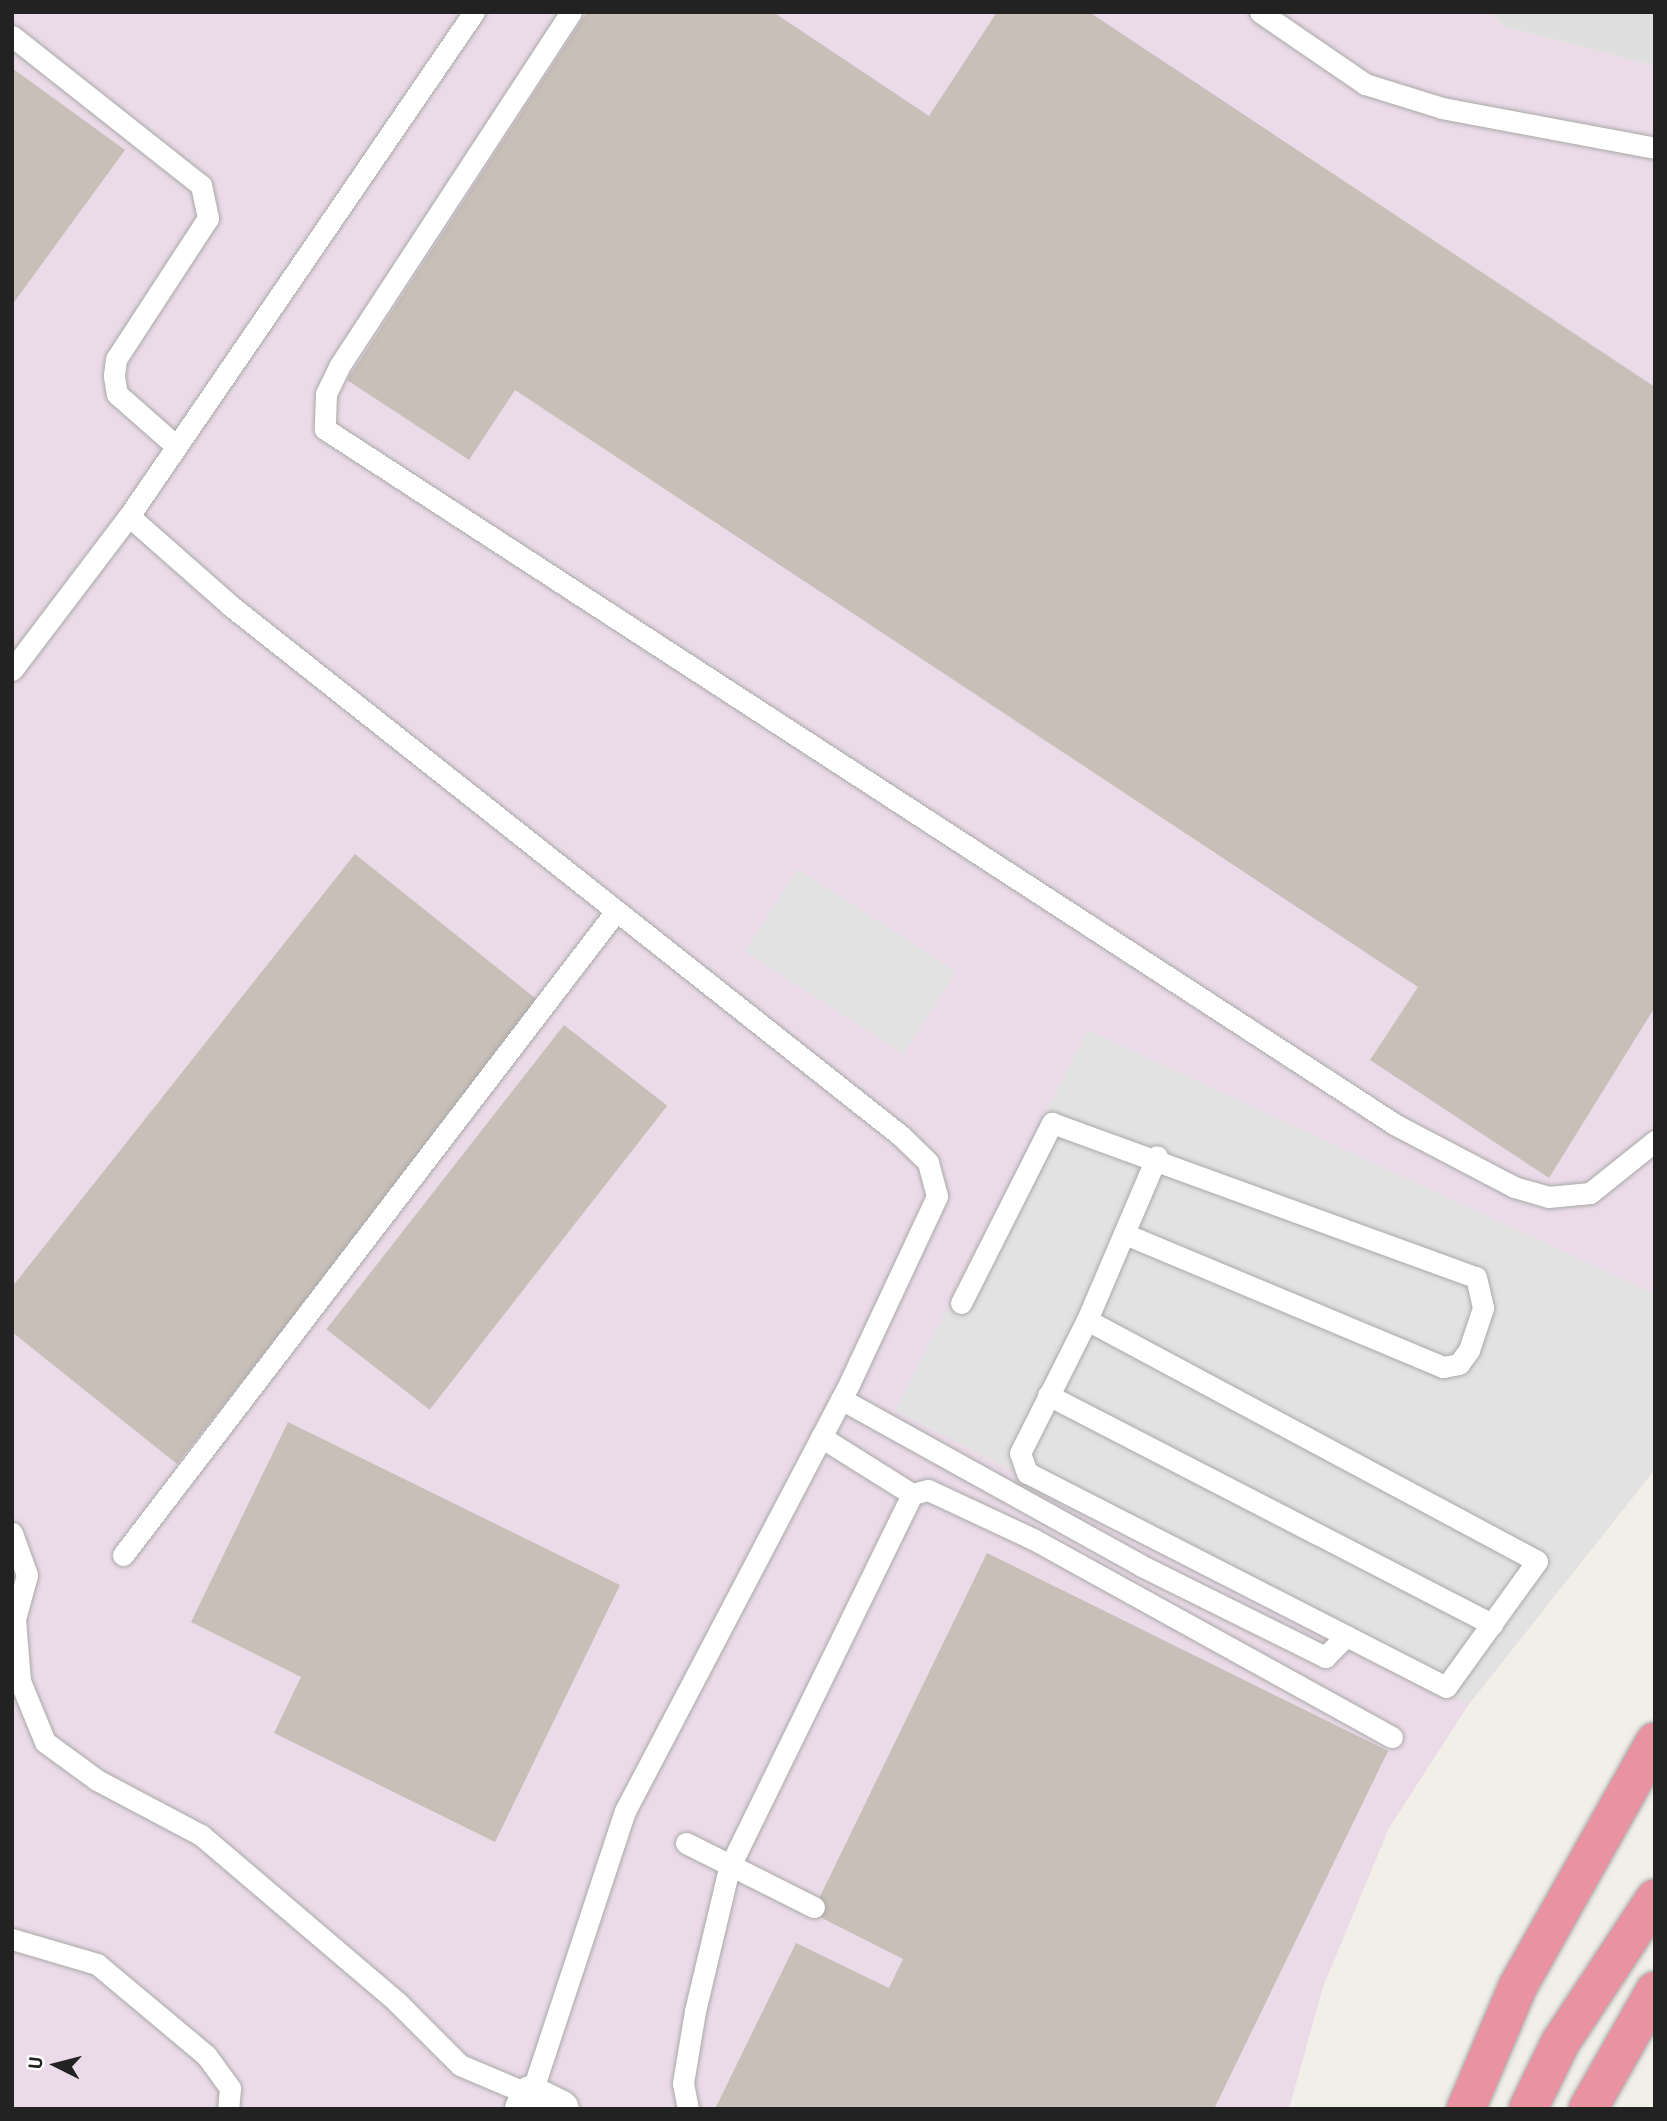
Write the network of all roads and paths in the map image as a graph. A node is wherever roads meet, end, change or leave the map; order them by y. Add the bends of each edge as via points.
1 (474, 12) edge
2 (571, 12) edge
3 (1260, 12) edge
4 (12, 36) edge
5 (1655, 148) edge
6 (176, 446) junction
7 (129, 516) junction
8 (12, 670) edge
9 (616, 911) junction
10 (1655, 1141) edge
11 (1157, 1156) junction
12 (1125, 1234) junction
13 (961, 1303) dead end
14 (1087, 1320) junction
15 (1048, 1395) junction
16 (841, 1399) junction
17 (821, 1437) junction
18 (912, 1494) junction
19 (12, 1533) edge
20 (123, 1555) dead end
21 (1492, 1624) junction
22 (1346, 1636) junction
23 (1392, 1737) dead end
24 (1655, 1742) edge
25 (686, 1843) dead end
26 (729, 1868) junction
27 (814, 1907) dead end
28 (1644, 1911) edge
29 (12, 1939) edge
30 (1655, 1990) edge
31 (539, 2104) edge
32 (228, 2109) edge
33 (688, 2109) edge
34 (1466, 2109) edge
35 (1528, 2109) edge
36 (1588, 2109) edge

1 - 6 lane
2 - 10 lane via 339,367 326,394 325,429 1408,1131 1514,1187 1548,1196 1590,1193
3 - 5 lane via 1365,84 1442,108
4 - 6 lane via 201,185 208,218 116,359 114,376 117,394
6 - 7 lane
7 - 8 lane
7 - 9 lane via 231,606
9 - 16 lane via 928,1162 937,1196 926,1229
9 - 20 lane
11 - 12 lane
11 - 12 lane via 1476,1277 1484,1297 1469,1350 1459,1364 1443,1367
11 - 13 lane via 1052,1123
12 - 14 lane
14 - 15 lane
14 - 21 lane via 1537,1561
15 - 21 lane
15 - 22 lane via 1020,1453 1027,1473
16 - 17 lane
16 - 22 lane via 1140,1565 1325,1657
17 - 18 lane
17 - 31 lane via 625,1811
18 - 23 lane via 928,1490 1033,1539
18 - 26 lane
19 - 31 lane via 27,1575 15,1619 20,1681 45,1742 97,1780 201,1835 397,2002 460,2065
21 - 22 lane via 1446,1687
24 - 34 highway via 1518,1986
25 - 26 lane
26 - 27 lane
26 - 33 lane via 695,2011 683,2083
28 - 35 highway via 1560,2043
29 - 32 lane via 97,1964 206,2055 230,2088
30 - 36 highway

